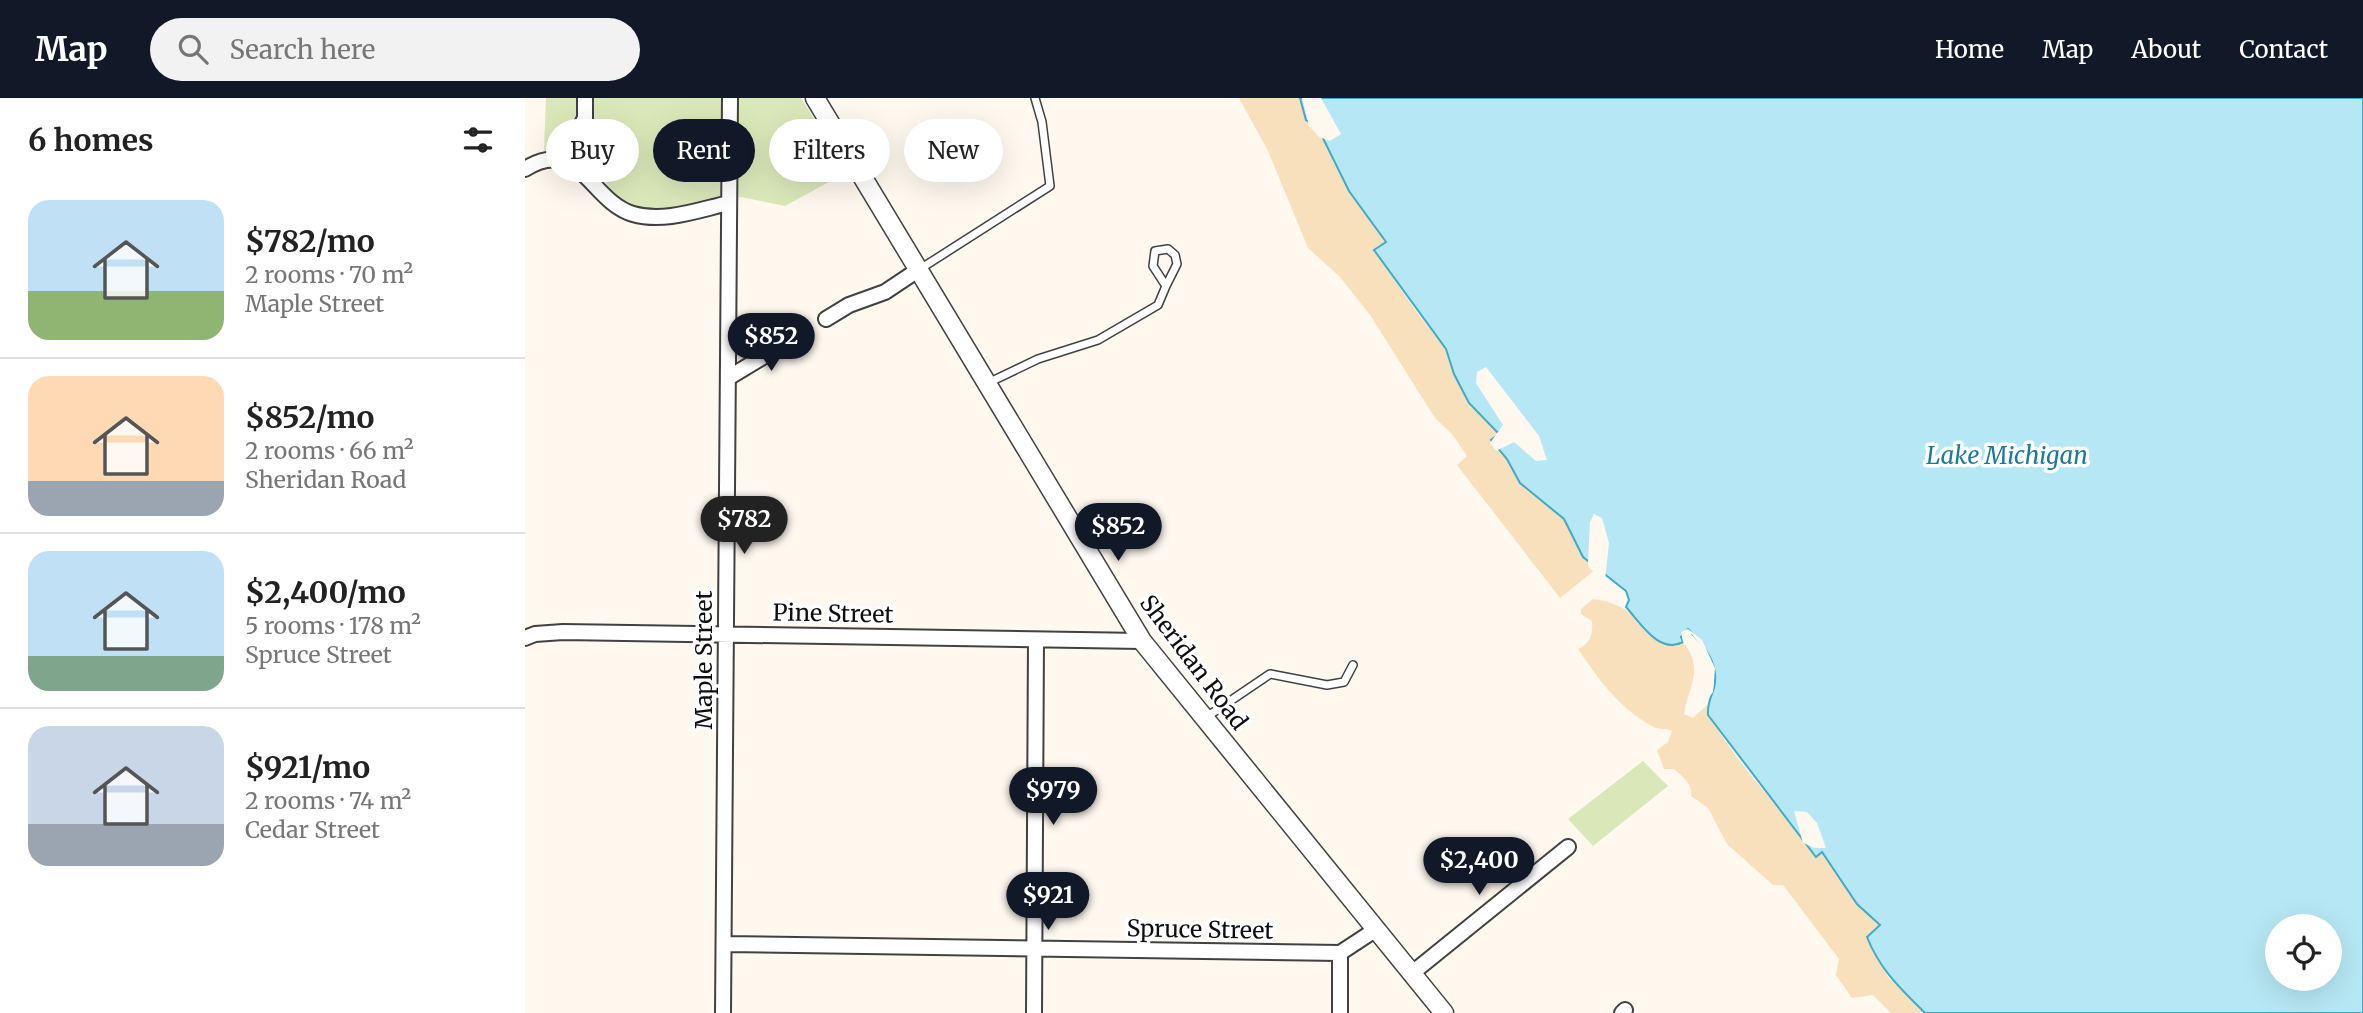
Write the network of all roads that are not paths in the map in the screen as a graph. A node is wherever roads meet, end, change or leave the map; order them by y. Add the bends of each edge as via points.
1 (585, 98) edge
2 (730, 98) edge
3 (815, 98) edge
4 (1035, 98) edge
5 (584, 119) edge
6 (546, 162) edge
7 (525, 169) edge
8 (591, 182) edge
9 (729, 203) junction
10 (918, 270) junction
11 (1166, 286) junction
12 (826, 319) dead end
13 (796, 337) dead end
14 (728, 378) junction
15 (987, 383) junction
16 (726, 634) junction
17 (525, 638) edge
18 (1036, 640) junction
19 (1142, 641) junction
20 (1353, 666) dead end
21 (1204, 718) junction
22 (1568, 847) dead end
23 (1375, 930) junction
24 (724, 944) junction
25 (1035, 950) junction
26 (1340, 953) junction
27 (1412, 974) junction
28 (723, 1013) edge
29 (1034, 1013) edge
30 (1340, 1013) edge
31 (1444, 1013) edge

1 - 5 street
2 - 9 street, Maple Street
3 - 10 street, Sheridan Road
4 - 10 lane via 1051,186
6 - 7 street
8 - 9 street via 630,214 666,217
9 - 14 street, Maple Street
10 - 12 street via 885,292
10 - 15 street, Sheridan Road
11 - 11 lane via 1153,266 1156,251 1168,249 1177,264
11 - 15 lane via 1158,305 1098,340 1038,359
13 - 14 street
14 - 16 street, Maple Street
15 - 19 street, Sheridan Road
16 - 17 street, Pine Street via 563,632
16 - 18 street, Pine Street
16 - 24 street, Maple Street
18 - 19 street, Pine Street
18 - 25 street
19 - 21 street, Sheridan Road
20 - 21 lane via 1344,682 1327,685 1270,674
21 - 23 street, Sheridan Road
22 - 27 street
23 - 26 street
23 - 27 street, Sheridan Road
24 - 25 street, Spruce Street
24 - 28 street, Maple Street
25 - 26 street, Spruce Street
25 - 29 street
26 - 30 street
27 - 31 street, Sheridan Road

